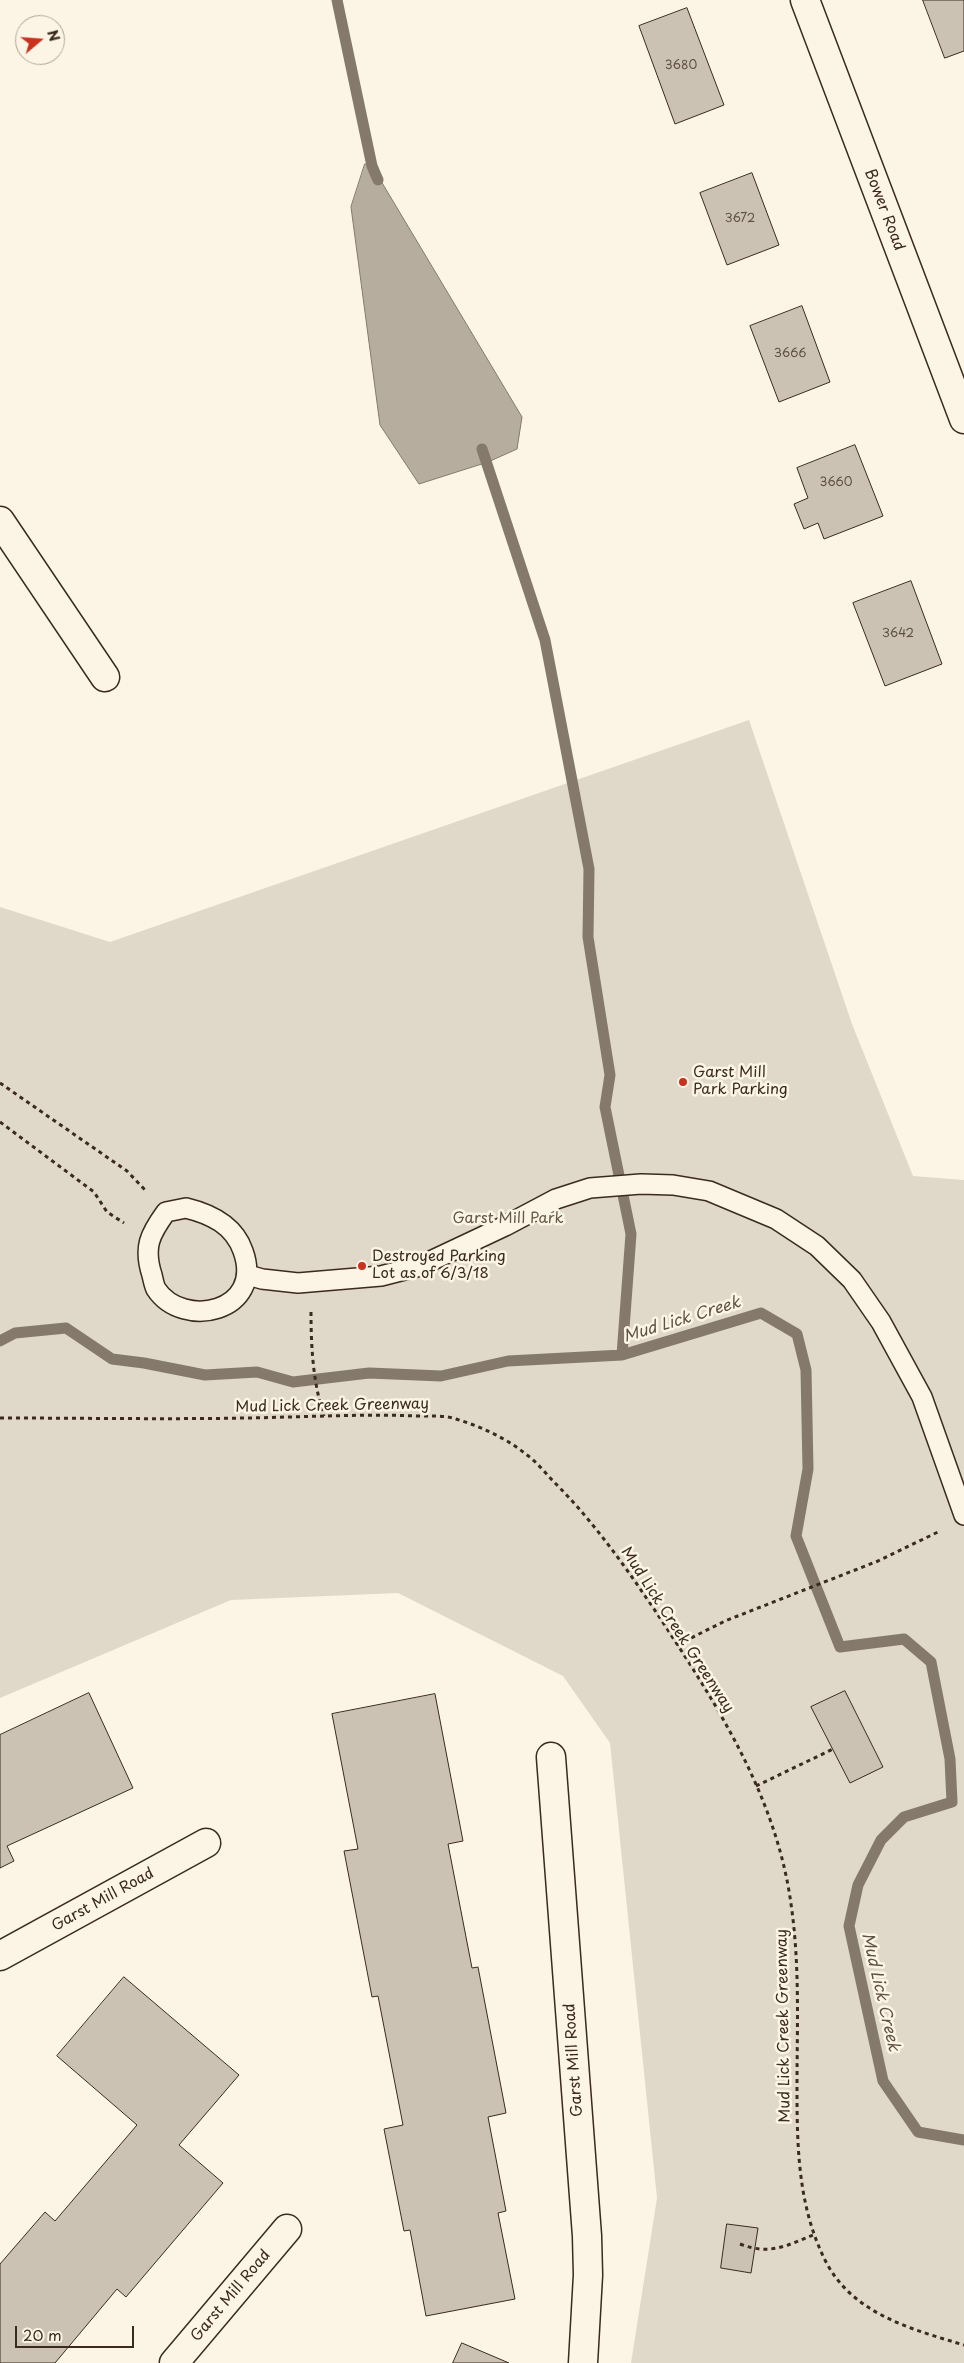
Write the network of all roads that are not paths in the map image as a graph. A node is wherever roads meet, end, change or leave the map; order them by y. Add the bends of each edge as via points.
1 (805, 0) edge
2 (964, 419) edge
3 (0, 521) edge
4 (105, 677) dead end
5 (248, 1275) junction
6 (964, 1514) edge
7 (551, 1757) dead end
8 (206, 1844) dead end
9 (0, 1956) edge
10 (287, 2229) dead end
11 (174, 2363) edge
12 (583, 2363) edge

1 - 2 street, Bower Road
3 - 4 street
5 - 5 lane via 243,1251 231,1229 208,1213 186,1208 166,1212 151,1233 146,1258 156,1289 175,1306 200,1312 231,1304 242,1291
5 - 6 lane via 289,1282 381,1276 420,1266 556,1199 590,1188 641,1184 708,1191 776,1219 817,1246 852,1280 881,1322 922,1397
7 - 12 street, Garst Mill Road via 587,2236
8 - 9 street, Garst Mill Road
10 - 11 street, Garst Mill Road

